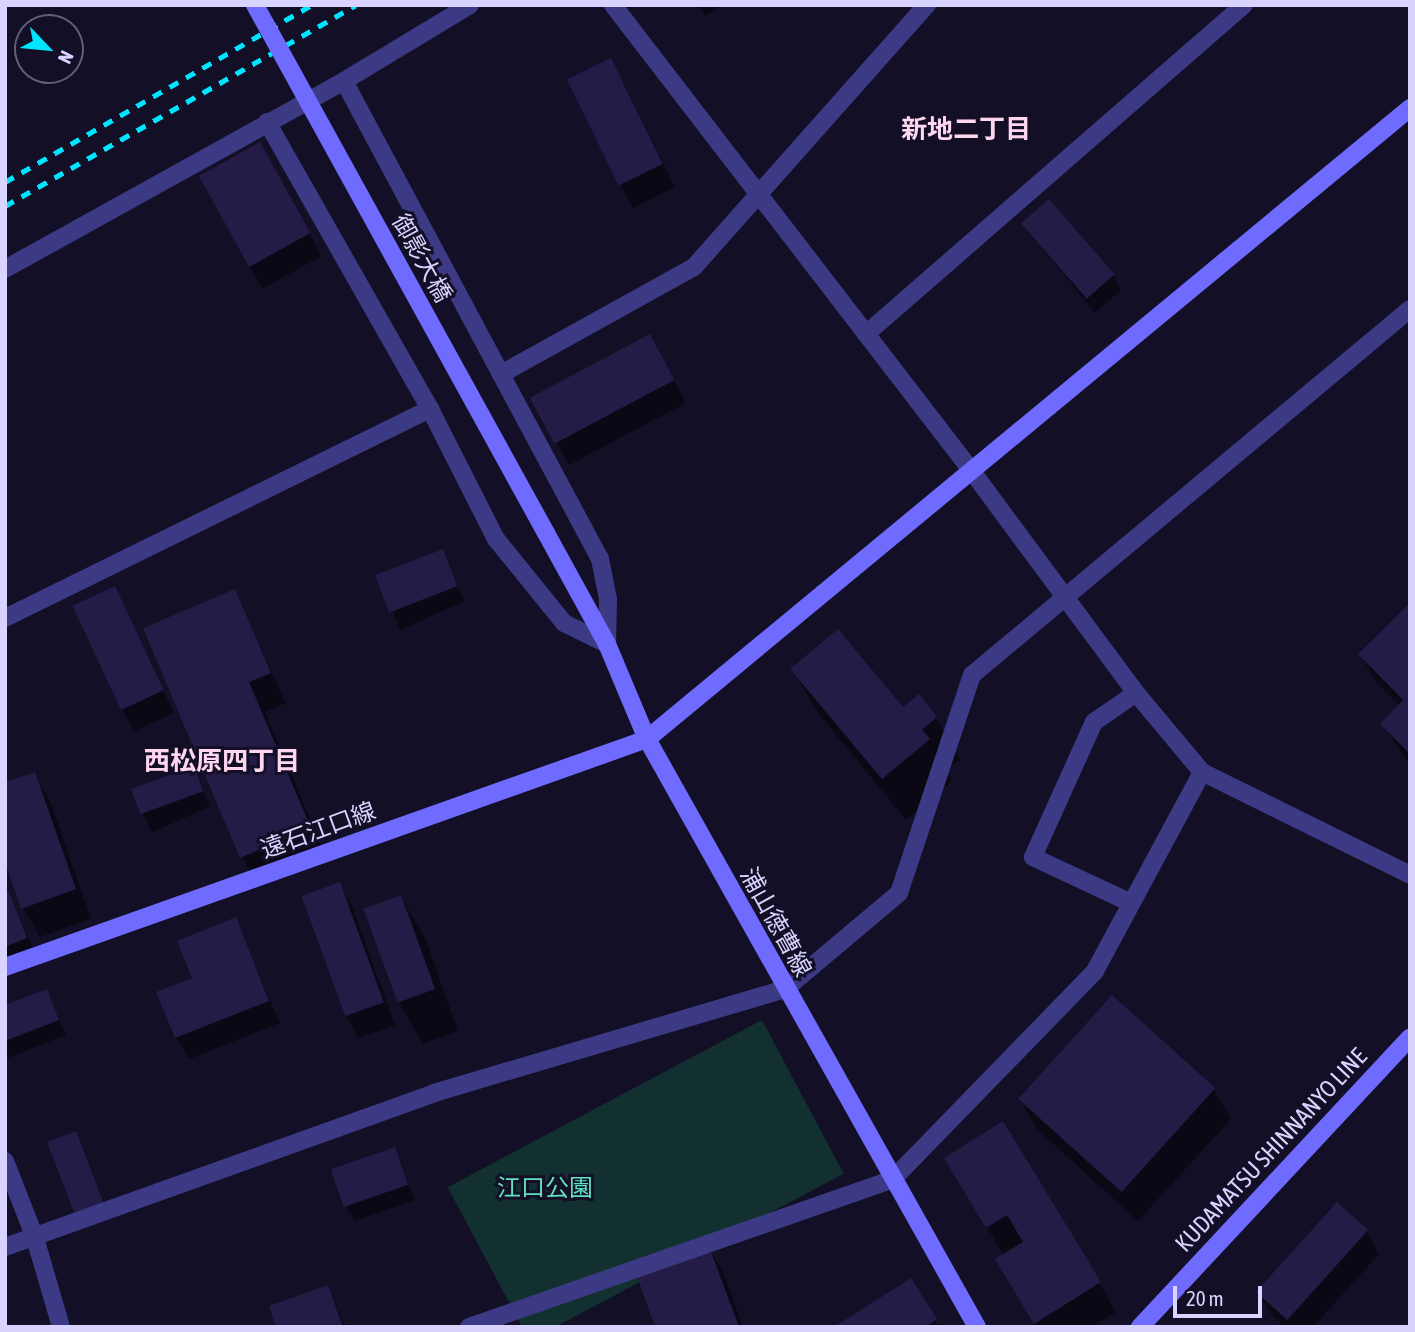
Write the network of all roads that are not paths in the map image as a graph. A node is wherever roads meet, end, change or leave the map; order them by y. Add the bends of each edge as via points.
1 (255, 5) edge
2 (470, 5) edge
3 (613, 5) edge
4 (928, 5) edge
5 (1244, 5) edge
6 (344, 81) junction
7 (1410, 108) edge
8 (267, 122) junction
9 (760, 195) junction
10 (5, 269) edge
11 (1410, 309) edge
12 (866, 334) junction
13 (501, 374) junction
14 (430, 409) junction
15 (971, 470) junction
16 (546, 533) joint
17 (1066, 599) junction
18 (5, 618) edge
19 (607, 644) junction
20 (1136, 693) junction
21 (647, 739) junction
22 (1202, 772) junction
23 (1410, 875) edge
24 (1129, 902) junction
25 (5, 967) edge
26 (785, 989) junction
27 (1410, 1037) edge
28 (5, 1161) edge
29 (893, 1179) junction
30 (35, 1238) junction
31 (5, 1247) edge
32 (61, 1327) edge
33 (469, 1327) edge
34 (977, 1327) edge
35 (1140, 1327) edge

1 - 16 street, 御影大橋, bridge
2 - 6 street
3 - 9 street
4 - 9 street
5 - 12 street
6 - 8 street
6 - 13 street
7 - 15 street
8 - 10 street
8 - 14 street
9 - 12 street
9 - 13 street via 694,267
11 - 17 street
12 - 15 street
13 - 19 street via 600,559 608,599
14 - 18 street
14 - 19 street via 496,539 534,590 564,623
15 - 17 street
15 - 21 street
16 - 19 street, 浦山徳曹線
17 - 20 street
17 - 26 street via 972,675 899,893
19 - 21 street, 浦山徳曹線
20 - 22 street
20 - 24 street via 1094,722 1033,857
21 - 25 street, 遠石江口線
21 - 26 street, 浦山徳曹線
22 - 23 street
22 - 24 street
24 - 29 street via 1094,971
26 - 29 street, 浦山徳曹線
26 - 30 street via 434,1093
27 - 35 street, KUDAMATSU SHINNANYO LINE
28 - 30 street
29 - 33 street
29 - 34 street, 浦山徳曹線
30 - 31 street
30 - 32 street

